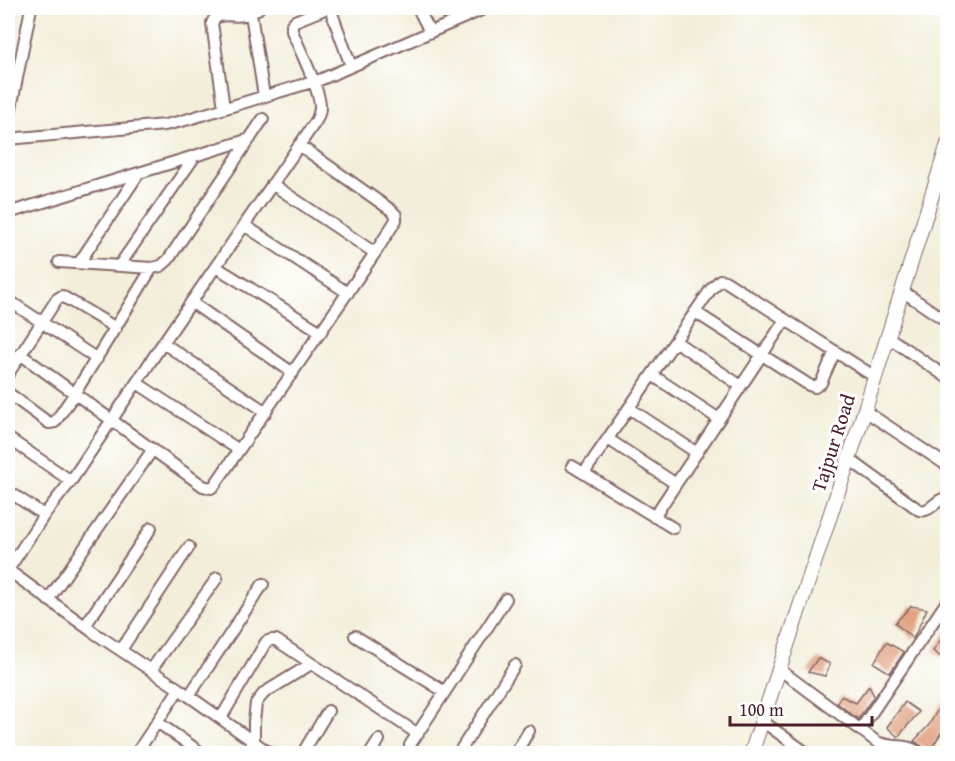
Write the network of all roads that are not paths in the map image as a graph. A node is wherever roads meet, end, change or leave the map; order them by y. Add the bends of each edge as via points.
1 (31, 8) edge
2 (328, 8) edge
3 (418, 8) edge
4 (486, 8) edge
5 (247, 11) edge
6 (464, 12) edge
7 (430, 32) junction
8 (351, 66) junction
9 (313, 81) junction
10 (264, 96) junction
11 (224, 108) junction
12 (263, 119) dead end
13 (8, 123) edge
14 (8, 139) edge
15 (250, 139) junction
16 (948, 144) edge
17 (299, 145) junction
18 (195, 156) junction
19 (139, 173) junction
20 (272, 184) junction
21 (8, 213) edge
22 (244, 225) junction
23 (375, 253) junction
24 (59, 262) dead end
25 (79, 263) junction
26 (118, 266) junction
27 (216, 267) junction
28 (152, 268) junction
29 (902, 291) junction
30 (348, 293) junction
31 (8, 300) edge
32 (191, 302) junction
33 (695, 312) junction
34 (786, 320) junction
35 (41, 322) junction
36 (948, 322) edge
37 (116, 328) junction
38 (321, 332) junction
39 (888, 337) junction
40 (675, 341) junction
41 (163, 343) junction
42 (835, 351) junction
43 (20, 354) junction
44 (762, 355) junction
45 (97, 359) junction
46 (8, 374) edge
47 (292, 374) junction
48 (652, 375) junction
49 (875, 377) junction
50 (948, 378) edge
51 (137, 383) junction
52 (741, 386) junction
53 (8, 393) edge
54 (75, 393) junction
55 (629, 408) junction
56 (865, 411) junction
57 (266, 412) junction
58 (719, 419) junction
59 (112, 420) junction
60 (8, 438) edge
61 (608, 439) junction
62 (153, 450) junction
63 (239, 450) junction
64 (697, 453) junction
65 (849, 459) junction
66 (572, 466) dead end
67 (948, 466) edge
68 (584, 473) junction
69 (70, 481) junction
70 (676, 484) junction
71 (8, 491) edge
72 (947, 495) edge
73 (44, 515) junction
74 (654, 517) junction
75 (151, 528) dead end
76 (673, 528) dead end
77 (189, 547) dead end
78 (8, 570) edge
79 (217, 578) dead end
80 (263, 584) dead end
81 (506, 599) dead end
82 (48, 600) junction
83 (948, 600) edge
84 (85, 626) junction
85 (355, 636) dead end
86 (121, 650) junction
87 (311, 664) junction
88 (515, 664) dead end
89 (779, 669) junction
90 (151, 670) junction
91 (179, 689) junction
92 (445, 692) junction
93 (189, 696) junction
94 (328, 711) dead end
95 (221, 718) junction
96 (762, 721) junction
97 (157, 722) junction
98 (861, 730) junction
99 (529, 731) dead end
100 (418, 734) junction
101 (379, 740) dead end
102 (254, 741) junction
103 (140, 752) edge
104 (203, 753) edge
105 (246, 753) edge
106 (271, 753) edge
107 (302, 753) edge
108 (370, 753) edge
109 (411, 753) edge
110 (458, 753) edge
111 (515, 753) edge
112 (751, 753) edge
113 (808, 753) edge
114 (921, 753) edge

1 - 13 street
2 - 8 street
2 - 9 street via 292,24
3 - 7 street
4 - 6 street
5 - 10 street
5 - 11 street via 217,16 212,23
6 - 7 street
7 - 8 street
8 - 9 street
9 - 10 street
9 - 17 street via 320,111
10 - 11 street
11 - 14 street via 165,125
12 - 15 street
15 - 18 street
15 - 28 street via 168,260
16 - 29 main road, Tajpur Road
17 - 20 street
17 - 23 street via 396,215
18 - 19 street
18 - 26 street
19 - 21 street
19 - 25 street
20 - 22 street
20 - 23 street
22 - 27 street
22 - 30 street
23 - 30 street
24 - 25 street
25 - 26 street
26 - 28 street
27 - 32 street
27 - 38 street
28 - 37 street
29 - 36 street
29 - 39 main road, Tajpur Road
30 - 38 street
31 - 35 street
32 - 41 street
32 - 47 street
33 - 34 street via 720,280
33 - 40 street
33 - 44 street
34 - 42 street
34 - 44 street
35 - 37 street via 62,296
35 - 43 street
35 - 45 street
37 - 45 street
38 - 47 street
39 - 49 main road, Tajpur Road
39 - 50 street
40 - 48 street
40 - 52 street
41 - 51 street
41 - 57 street
42 - 44 street via 821,383 815,387
42 - 49 street
43 - 46 street
43 - 54 street
44 - 52 street
45 - 54 street
47 - 57 street
48 - 55 street
48 - 58 street
49 - 56 main road, Tajpur Road
51 - 59 street
51 - 63 street
52 - 58 street
53 - 54 street via 49,423 58,419
54 - 59 street
55 - 61 street
55 - 64 street
56 - 65 main road, Tajpur Road
56 - 67 street
57 - 63 street
58 - 64 street
59 - 62 street
59 - 69 street
60 - 69 street
61 - 68 street
61 - 70 street
62 - 63 street via 211,488
62 - 82 street
64 - 70 street
65 - 72 street via 919,510 929,510
65 - 89 main road, Tajpur Road
66 - 68 street
68 - 74 street
69 - 73 street
70 - 74 street
71 - 73 street
73 - 78 street
74 - 76 street
75 - 84 street
77 - 86 street
78 - 82 street
79 - 90 street
80 - 93 street
81 - 92 street
82 - 84 street
83 - 98 street
84 - 86 street
85 - 92 street
86 - 90 street
87 - 95 street via 276,640 266,642
87 - 100 street
87 - 102 street via 259,698
88 - 110 street
89 - 96 main road, Tajpur Road
89 - 98 street
90 - 91 street
91 - 93 street
91 - 97 street
92 - 100 street
93 - 95 street
94 - 107 street
95 - 102 street
96 - 112 main road, Tajpur Road
96 - 113 street
97 - 103 street
97 - 104 street
98 - 114 street via 883,745 910,746
99 - 111 street
100 - 109 street via 410,745
101 - 108 street
102 - 105 street
102 - 106 street

